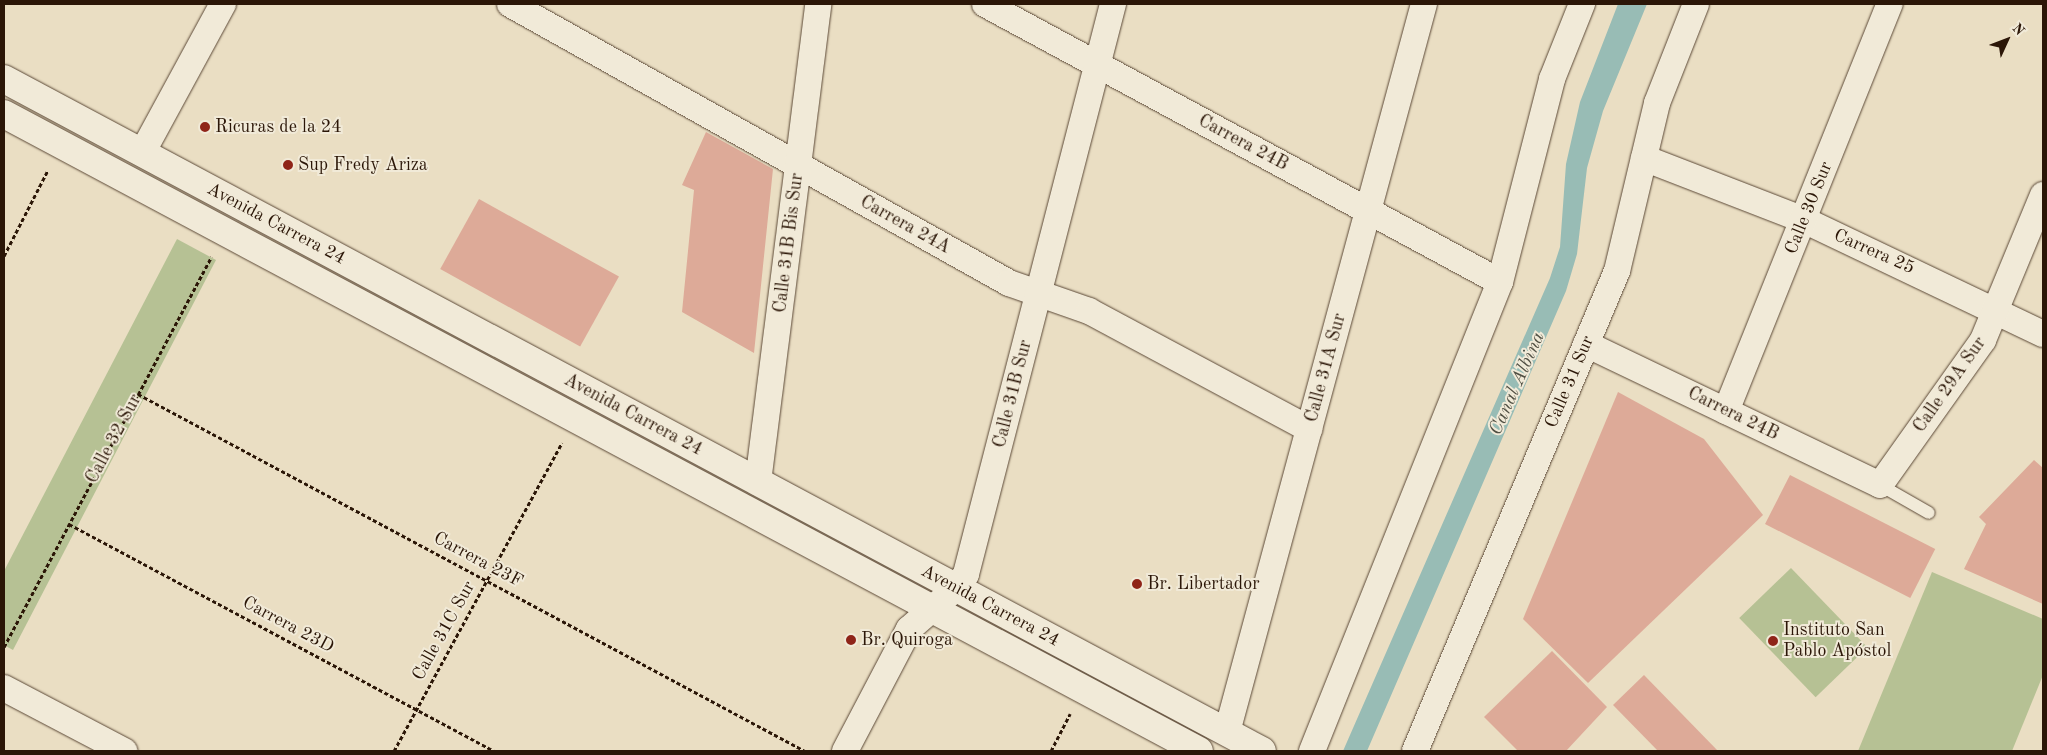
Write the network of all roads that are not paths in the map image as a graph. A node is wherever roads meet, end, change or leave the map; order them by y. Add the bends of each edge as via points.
1 (223, 4) edge
2 (510, 4) edge
3 (818, 4) edge
4 (985, 4) edge
5 (1114, 4) edge
6 (1424, 4) edge
7 (1582, 4) edge
8 (1696, 4) edge
9 (1890, 4) edge
10 (1098, 66) junction
11 (4, 79) edge
12 (4, 114) edge
13 (142, 153) junction
14 (1644, 158) junction
15 (798, 165) junction
16 (2043, 196) edge
17 (1368, 210) junction
18 (1804, 220) junction
19 (1500, 282) junction
20 (1039, 294) junction
21 (1996, 307) junction
22 (2043, 334) edge
23 (1586, 344) junction
24 (1726, 411) junction
25 (1309, 429) junction
26 (758, 482) junction
27 (1880, 485) junction
28 (1929, 513) dead end
29 (956, 588) junction
30 (930, 608) junction
31 (4, 688) edge
32 (1226, 732) junction
33 (124, 751) edge
34 (845, 751) edge
35 (1199, 751) edge
36 (1262, 751) edge
37 (1312, 751) edge
38 (1415, 751) edge

1 - 13 street
2 - 15 street, Carrera 24A
3 - 15 street, Calle 31B Bis Sur
4 - 10 street, Carrera 24B
5 - 10 street, Calle 31B Sur
6 - 17 street, Calle 31A Sur
7 - 19 street via 1552,79
8 - 14 street, Calle 31 Sur via 1663,85
9 - 18 street, Calle 30 Sur
10 - 17 street, Carrera 24B
10 - 20 street, Calle 31B Sur
11 - 13 main road, Avenida Carrera 24
12 - 30 main road, Avenida Carrera 24
13 - 26 main road, Avenida Carrera 24
14 - 18 street, Carrera 25
14 - 23 street, Calle 31 Sur via 1627,242
15 - 20 street, Carrera 24A via 1009,283
15 - 26 street, Calle 31B Bis Sur
16 - 21 street, Calle 29A Sur
17 - 19 street, Carrera 24B
17 - 25 street, Calle 31A Sur
18 - 21 street, Carrera 25
18 - 24 street, Calle 30 Sur
19 - 37 street
20 - 25 street, Carrera 24A via 1089,311
20 - 29 street, Calle 31B Sur via 970,561
21 - 22 street, Carrera 25
21 - 27 street, Calle 29A Sur via 1983,340
23 - 24 street, Carrera 24B
23 - 38 street, Calle 31 Sur
24 - 27 street, Carrera 24B
25 - 32 street, Calle 31A Sur
26 - 29 main road, Avenida Carrera 24
27 - 28 lane
29 - 30 street, Calle 31B Sur
29 - 32 main road, Avenida Carrera 24
30 - 34 street, Calle 31B Sur via 909,629
30 - 35 main road, Avenida Carrera 24
31 - 33 street
32 - 36 main road, Avenida Carrera 24

